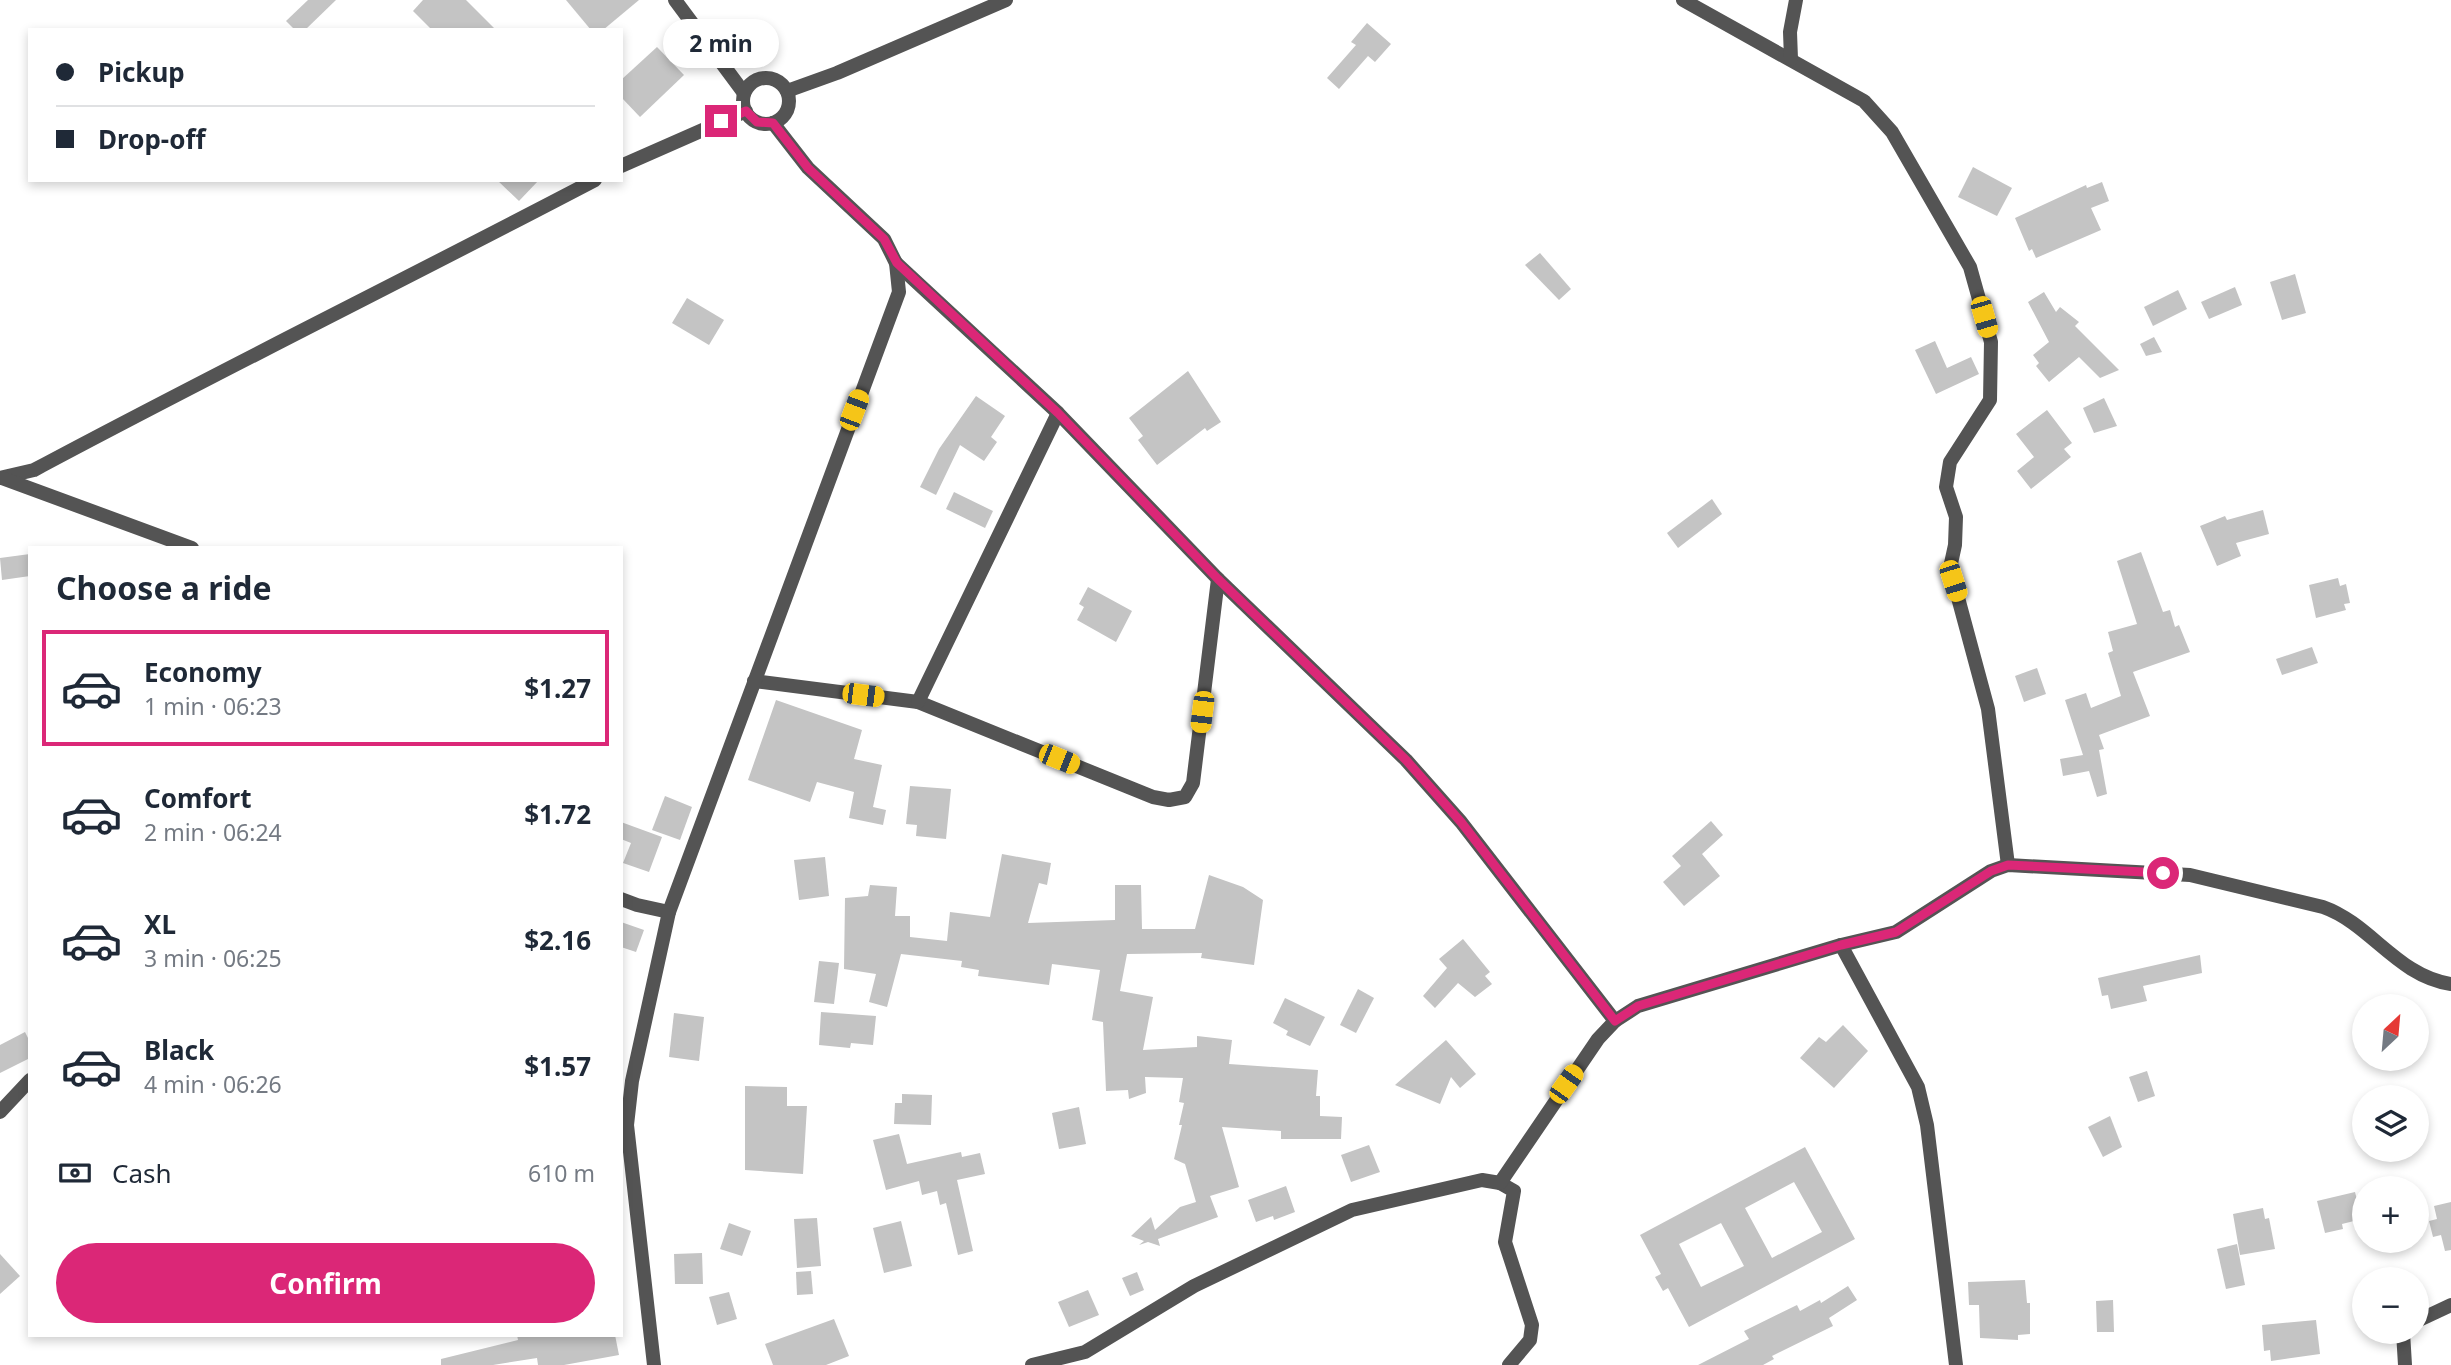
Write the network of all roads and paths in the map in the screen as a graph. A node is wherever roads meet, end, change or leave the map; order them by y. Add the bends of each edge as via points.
1 (675, 0) edge
2 (1006, 0) edge
3 (1683, 0) edge
4 (1796, 0) edge
5 (1791, 59) junction
6 (787, 91) junction
7 (744, 93) junction
8 (746, 111) junction
9 (773, 123) junction
10 (623, 165) edge
11 (591, 182) edge
12 (897, 263) junction
13 (1058, 413) junction
14 (1, 478) edge
15 (187, 546) edge
16 (1218, 579) junction
17 (754, 681) junction
18 (918, 702) junction
19 (2008, 865) junction
20 (623, 899) edge
21 (669, 912) junction
22 (1841, 945) junction
23 (2451, 984) edge
24 (1615, 1021) junction
25 (28, 1082) edge
26 (0, 1112) edge
27 (1500, 1183) junction
28 (2451, 1305) edge
29 (2429, 1315) edge
30 (2404, 1344) edge
31 (654, 1365) edge
32 (1032, 1365) edge
33 (1509, 1365) edge
34 (1956, 1365) edge
35 (2405, 1365) edge

1 - 7 street
2 - 6 street
3 - 5 street
4 - 5 street
5 - 19 street via 1864,101 1892,132 1970,267 1991,342 1990,400 1950,462 1946,487 1956,517 1950,568 1988,709
6 - 7 street via 778,80 765,78 753,82
6 - 9 street via 789,106
7 - 8 street
8 - 9 street via 757,122
8 - 10 street
9 - 12 street via 808,168 884,239
11 - 14 street via 233,363 34,470
12 - 13 street
12 - 17 street via 899,292
13 - 16 street
13 - 18 street
14 - 15 street
16 - 18 street via 1193,783 1185,797 1153,797
16 - 24 street via 1406,760 1461,822
17 - 18 street
17 - 21 street
19 - 22 street via 1991,871 1896,932
19 - 23 street via 2190,875 2323,906 2343,914 2415,974
20 - 21 street
21 - 31 street via 632,1081 627,1125
22 - 24 street via 1638,1006
22 - 34 street via 1918,1087 1927,1125
24 - 27 street
25 - 26 street
27 - 32 street via 1482,1180 1352,1210 1194,1286 1085,1352
27 - 33 street via 1514,1191 1505,1242 1532,1325 1530,1340
28 - 29 street
30 - 35 street

